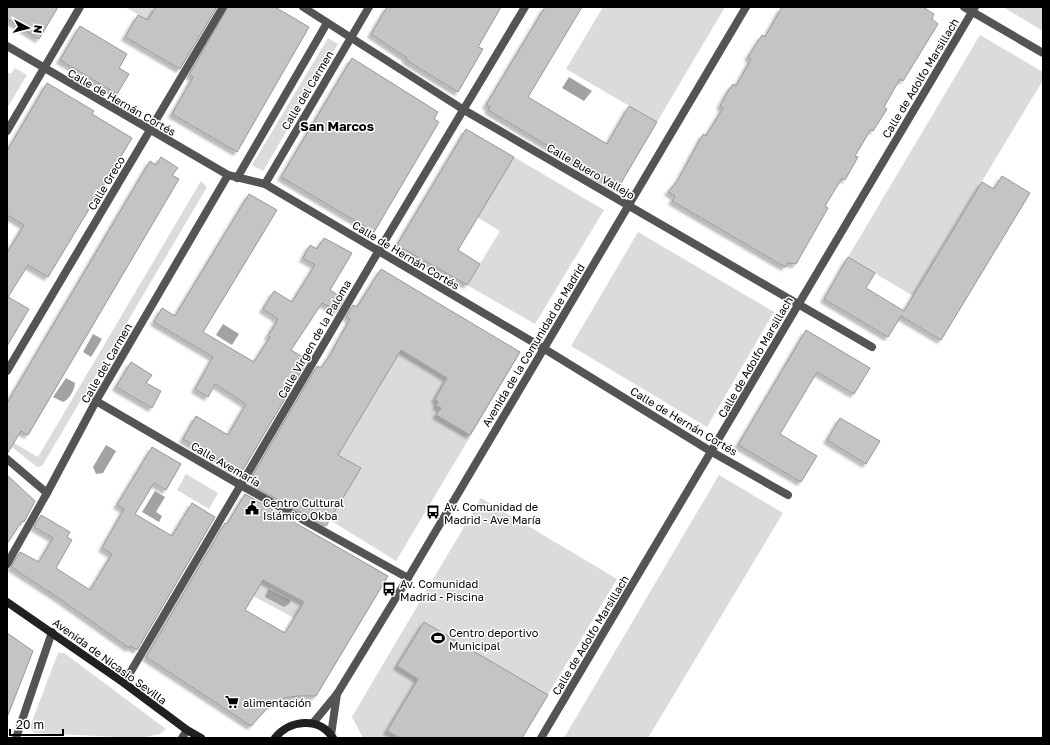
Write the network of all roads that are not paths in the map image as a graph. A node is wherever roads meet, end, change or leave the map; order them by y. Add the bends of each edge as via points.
1 (80, 7) edge
2 (223, 7) edge
3 (303, 7) edge
4 (369, 7) edge
5 (525, 7) edge
6 (746, 7) edge
7 (964, 7) edge
8 (974, 9) edge
9 (327, 23) junction
10 (351, 38) junction
11 (7, 46) edge
12 (1043, 53) edge
13 (44, 69) junction
14 (464, 110) junction
15 (7, 131) edge
16 (150, 131) junction
17 (228, 175) junction
18 (237, 178) junction
19 (264, 184) junction
20 (628, 205) junction
21 (378, 252) junction
22 (798, 305) junction
23 (872, 347) dead end
24 (543, 348) junction
25 (7, 371) edge
26 (96, 401) junction
27 (712, 452) junction
28 (7, 459) edge
29 (242, 486) junction
30 (47, 493) junction
31 (788, 495) dead end
32 (7, 564) edge
33 (408, 578) junction
34 (7, 602) edge
35 (52, 632) junction
36 (124, 683) junction
37 (338, 694) junction
38 (313, 723) junction
39 (186, 730) junction
40 (332, 736) edge
41 (16, 738) edge
42 (182, 738) edge
43 (200, 738) edge
44 (274, 738) edge
45 (541, 738) edge

1 - 13 street
2 - 16 street, Calle Greco
3 - 9 street, Calle Buero Vallejo
4 - 10 street, Calle del Carmen
5 - 14 street, Calle Virgen de la Paloma
6 - 20 street, Avenida de la Comunidad de Madrid
7 - 8 street
8 - 12 street
8 - 22 street, Calle de Adolfo Marsillach
9 - 10 street, Calle Buero Vallejo
9 - 18 street, Calle del Carmen
10 - 14 street, Calle Buero Vallejo
10 - 19 street, Calle del Carmen
11 - 13 street, Calle de Hernán Cortés
13 - 15 street
13 - 16 street, Calle de Hernán Cortés
14 - 20 street, Calle Buero Vallejo
14 - 21 street, Calle Virgen de la Paloma
16 - 17 street, Calle de Hernán Cortés
16 - 25 street, Calle Greco
17 - 18 street, Calle de Hernán Cortés
17 - 26 street, Calle del Carmen
18 - 19 street, Calle de Hernán Cortés
19 - 21 street, Calle de Hernán Cortés
20 - 22 street, Calle Buero Vallejo
20 - 24 street, Avenida de la Comunidad de Madrid
21 - 24 street, Calle de Hernán Cortés
21 - 29 street, Calle Virgen de la Paloma
22 - 23 street, Calle Buero Vallejo
22 - 27 street, Calle de Adolfo Marsillach
24 - 27 street, Calle de Hernán Cortés
24 - 33 street, Avenida de la Comunidad de Madrid
26 - 29 street, Calle Avemaría
26 - 30 street, Calle del Carmen
27 - 31 street, Calle de Hernán Cortés
27 - 45 street, Calle de Adolfo Marsillach
28 - 30 street
29 - 33 street, Calle Avemaría
29 - 36 street, Calle Virgen de la Paloma
30 - 32 street, Calle del Carmen
33 - 37 street, Avenida de la Comunidad de Madrid
34 - 35 main road, Avenida de Nicasio Sevilla
35 - 36 main road, Avenida de Nicasio Sevilla
35 - 41 street
36 - 39 main road, Avenida de Nicasio Sevilla
37 - 38 street
37 - 40 street
38 - 40 main road
38 - 44 main road via 301,722 290,725
39 - 42 street
39 - 43 main road, Avenida de Nicasio Sevilla

